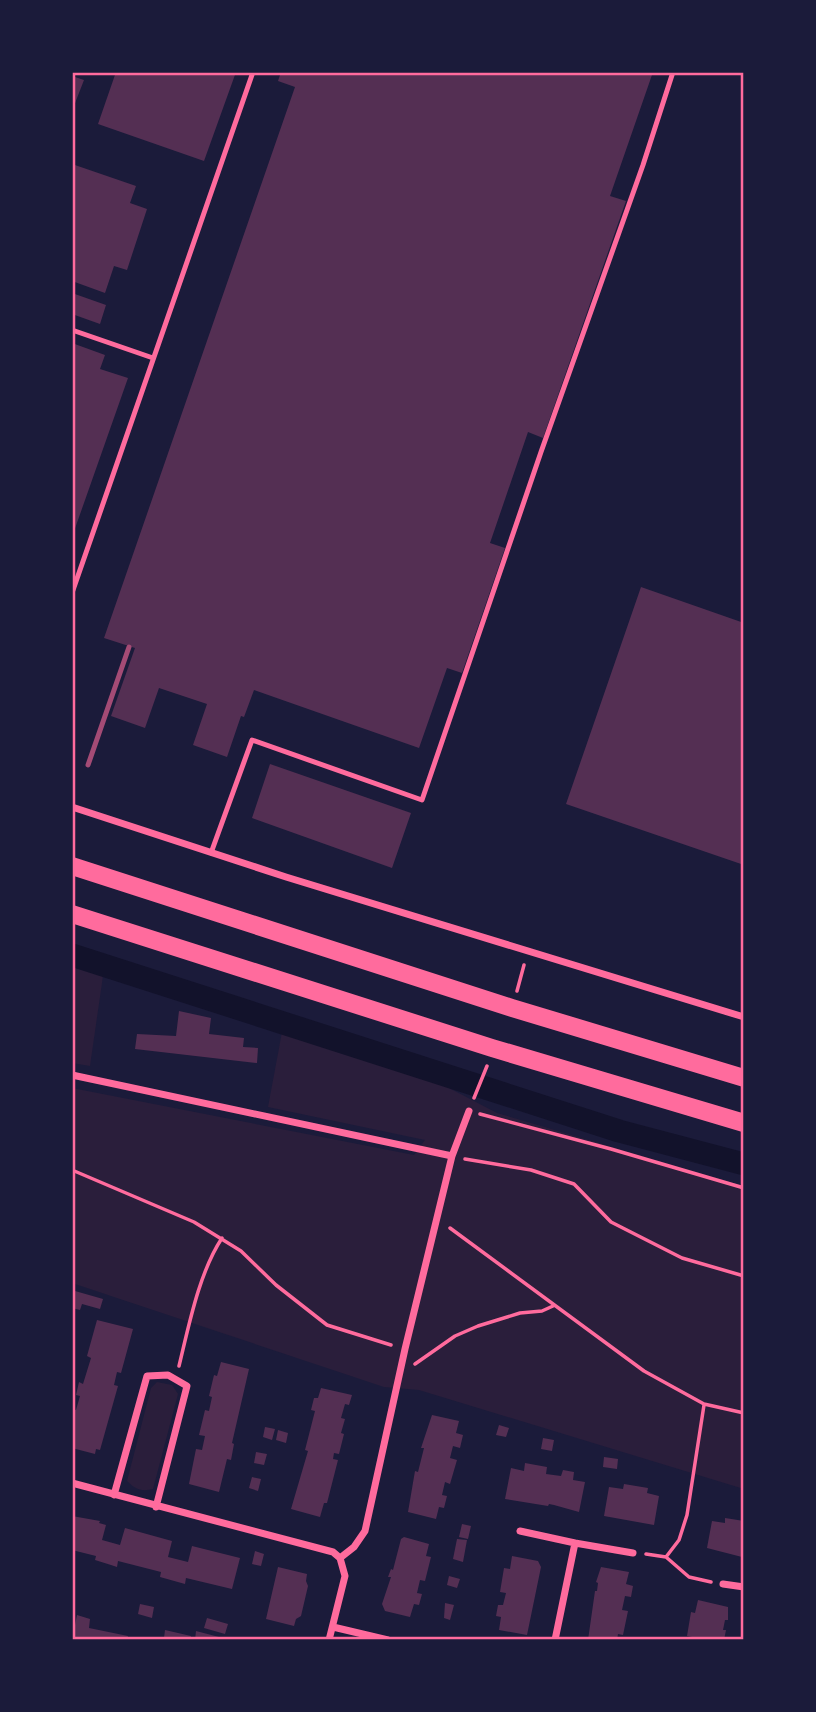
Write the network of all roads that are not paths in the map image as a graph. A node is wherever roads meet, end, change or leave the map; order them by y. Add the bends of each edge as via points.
1 (253, 72) edge
2 (673, 72) edge
3 (72, 330) edge
4 (153, 358) junction
5 (72, 593) edge
6 (72, 807) edge
7 (211, 853) junction
8 (72, 866) edge
9 (72, 914) edge
10 (744, 1017) edge
11 (72, 1075) edge
12 (744, 1078) edge
13 (469, 1111) road end
14 (744, 1123) edge
15 (453, 1156) junction
16 (72, 1483) edge
17 (114, 1495) junction
18 (156, 1507) junction
19 (520, 1531) dead end
20 (575, 1543) junction
21 (633, 1553) road end
22 (340, 1558) junction
23 (723, 1584) road end
24 (744, 1587) edge
25 (333, 1627) junction
26 (329, 1640) edge
27 (388, 1640) edge
28 (555, 1640) edge

1 - 4 lane
2 - 7 lane via 422,800 252,740
3 - 4 lane
4 - 5 lane
6 - 7 street
7 - 10 street
8 - 12 highway
9 - 14 highway
11 - 15 street
13 - 15 street
15 - 22 street via 365,1531 355,1547
16 - 17 street
17 - 18 street
17 - 18 street via 147,1376 176,1378 187,1386
18 - 22 street via 324,1548
19 - 20 street
20 - 21 street
20 - 28 street
22 - 25 street via 345,1576
23 - 24 street
25 - 26 street
25 - 27 street

